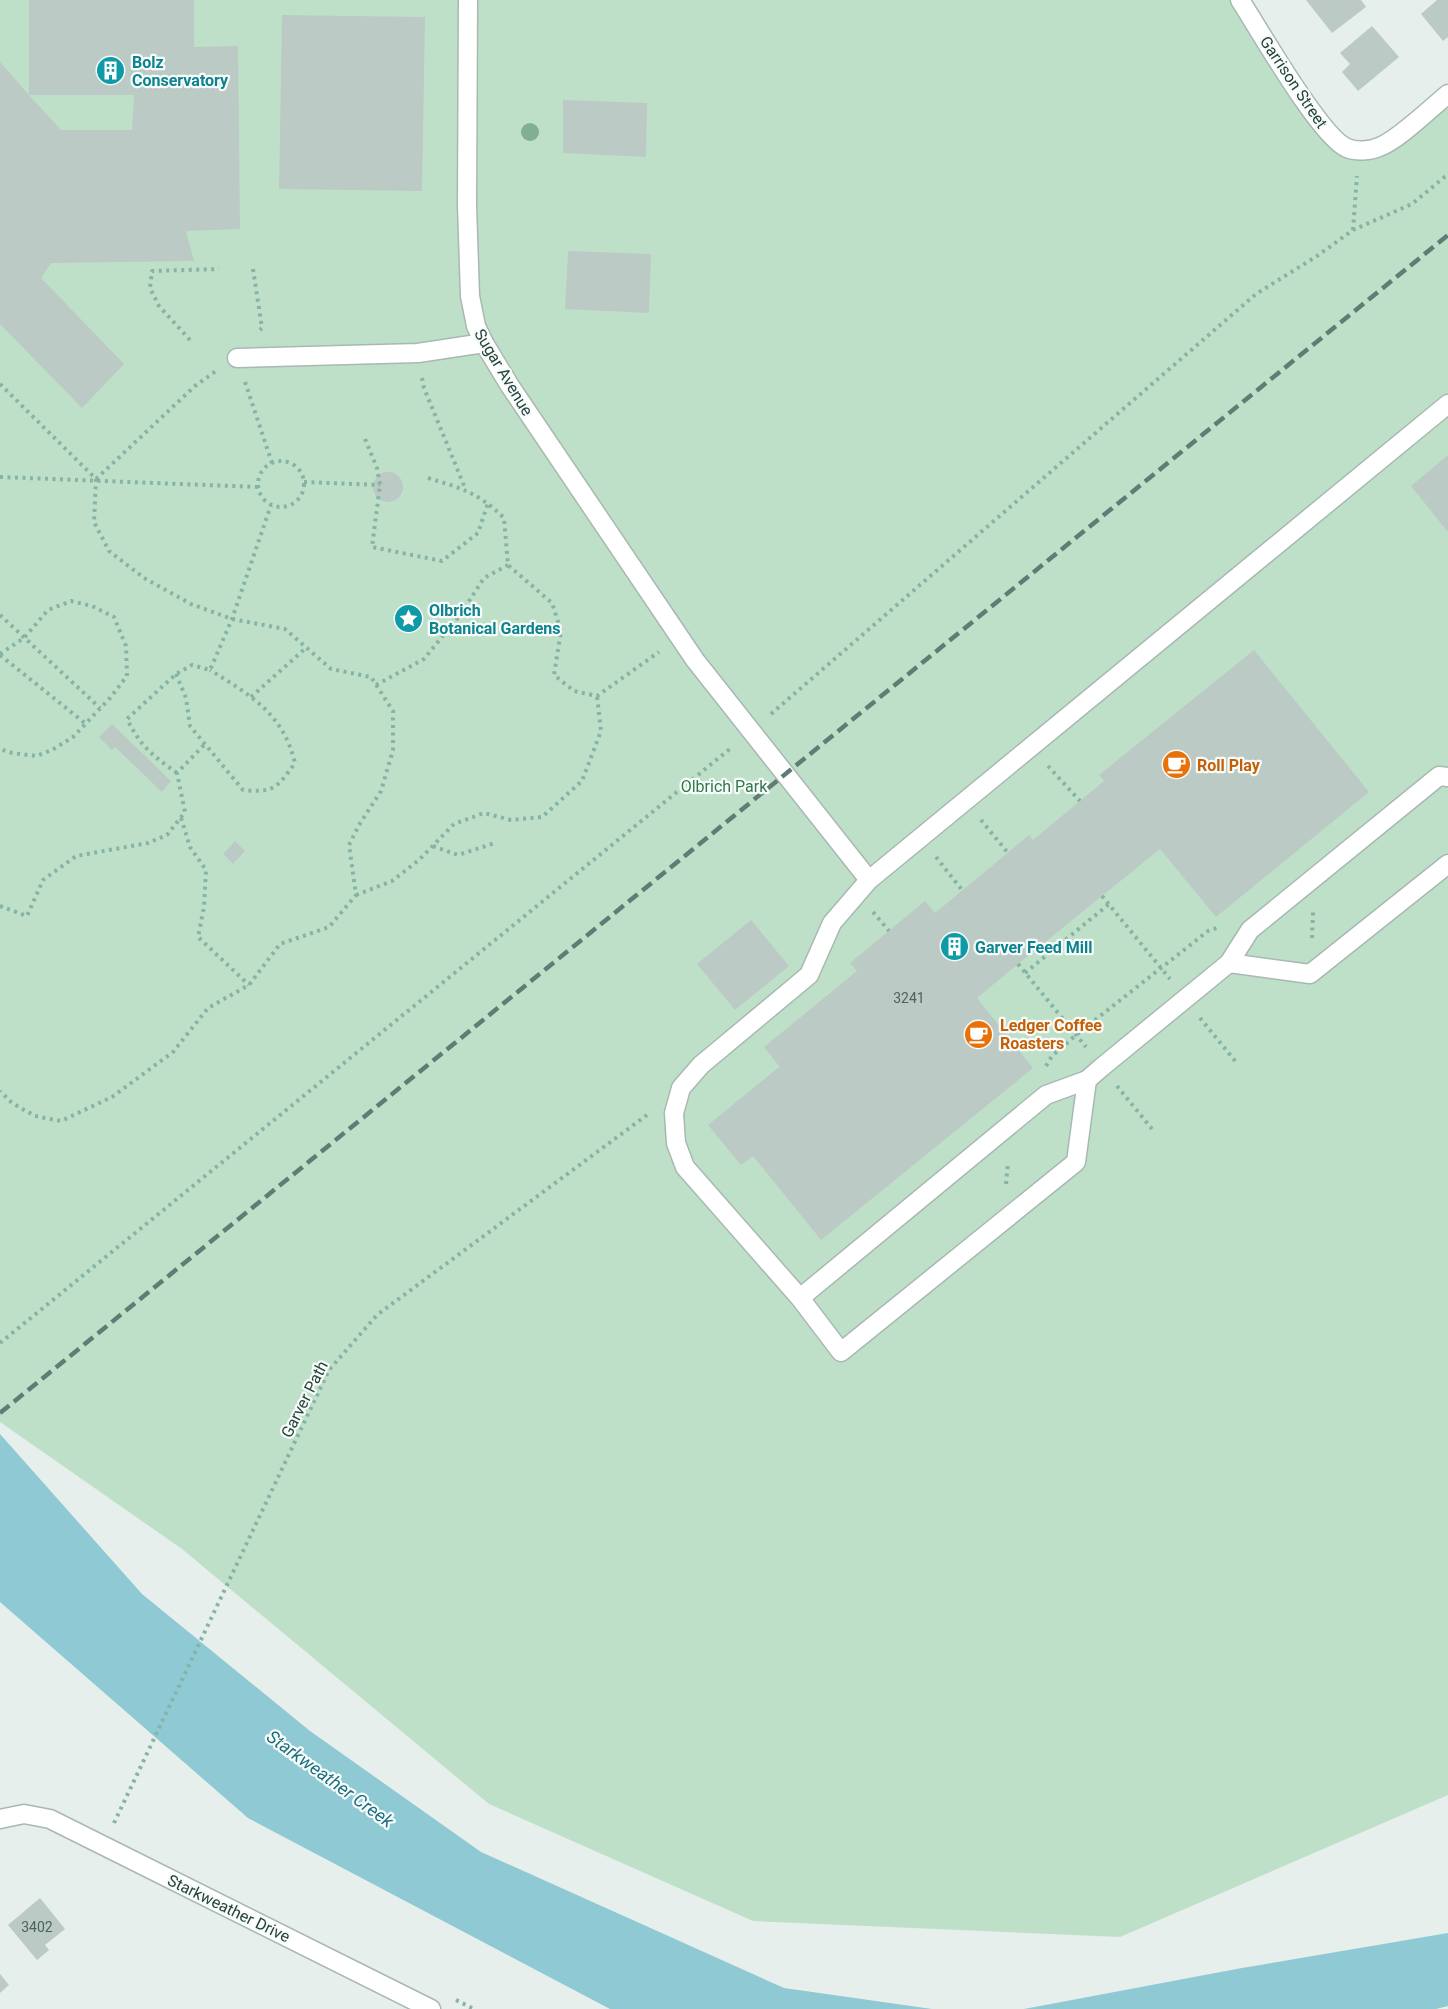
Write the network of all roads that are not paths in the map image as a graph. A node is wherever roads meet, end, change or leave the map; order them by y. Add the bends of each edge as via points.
1 (468, 0) edge
2 (1240, 0) edge
3 (1448, 94) edge
4 (484, 343) junction
5 (237, 358) road end
6 (1448, 404) edge
7 (1443, 777) edge
8 (1448, 864) edge
9 (869, 880) junction
10 (1229, 963) junction
11 (1087, 1080) junction
12 (800, 1298) junction
13 (0, 1819) edge
14 (407, 2003) edge
15 (431, 2009) edge

1 - 4 street, Sugar Avenue via 470,296
2 - 3 street, Garrison Street via 1322,126 1346,148 1359,151 1379,147
4 - 5 street via 418,353
4 - 9 street, Sugar Avenue via 679,638
6 - 9 street
7 - 10 street via 1250,930
8 - 10 street via 1310,974
9 - 12 street via 832,923 809,975 701,1065 681,1088 674,1113 676,1143 686,1167
10 - 11 street
11 - 12 street via 1046,1095
11 - 12 street via 1076,1162 841,1352
13 - 14 street, Starkweather Drive via 24,1814 50,1819
14 - 15 street, Starkweather Drive

